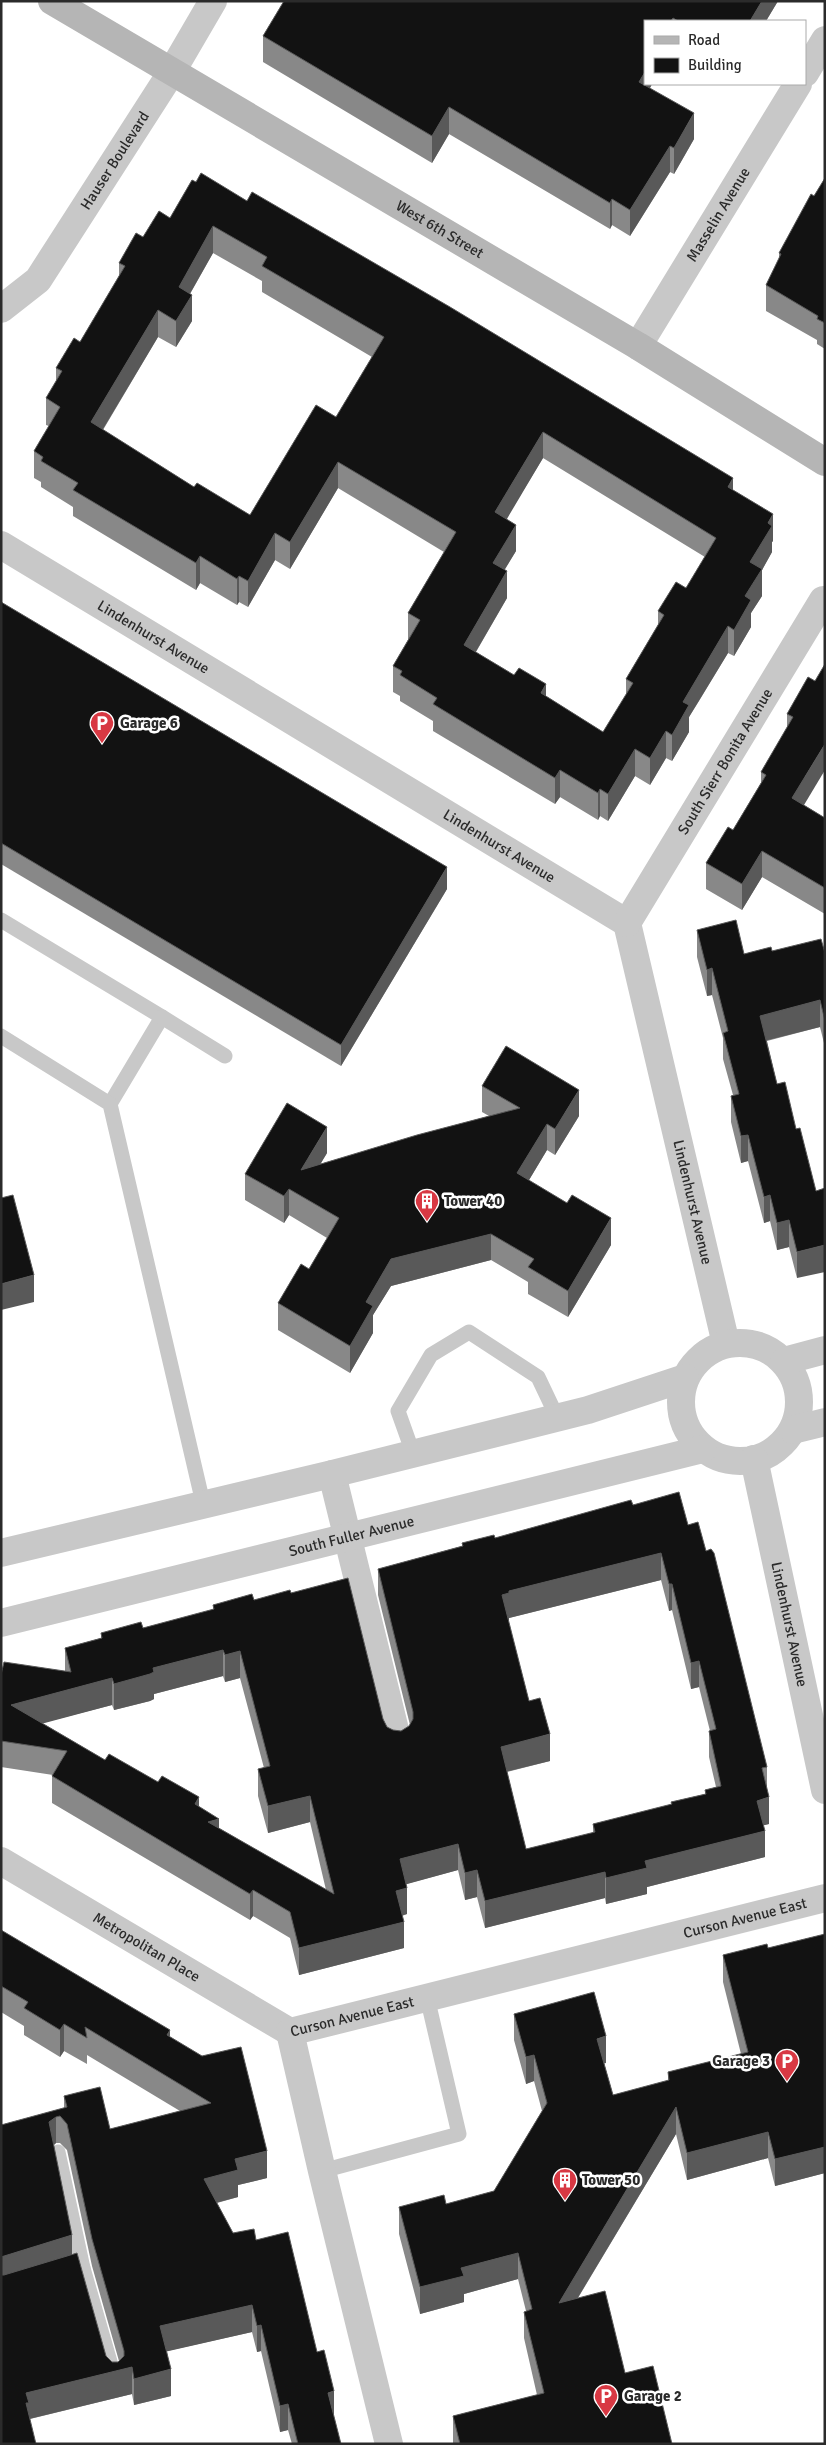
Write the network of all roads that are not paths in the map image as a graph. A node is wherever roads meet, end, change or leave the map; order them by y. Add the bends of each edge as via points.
1 (52, 1) edge
2 (213, 1) edge
3 (825, 40) edge
4 (806, 71) edge
5 (171, 73) junction
6 (797, 85) edge
7 (1, 309) edge
8 (638, 346) junction
9 (825, 462) edge
10 (1, 545) edge
11 (823, 600) dead end
12 (1, 920) edge
13 (627, 923) junction
14 (162, 1017) junction
15 (1, 1036) edge
16 (225, 1056) dead end
17 (110, 1104) junction
18 (726, 1344) junction
19 (825, 1350) edge
20 (784, 1361) junction
21 (685, 1378) junction
22 (557, 1417) junction
23 (825, 1422) edge
24 (793, 1430) junction
25 (702, 1449) junction
26 (413, 1453) junction
27 (754, 1459) junction
28 (332, 1474) junction
29 (203, 1503) junction
30 (348, 1536) junction
31 (1, 1553) edge
32 (1, 1623) edge
33 (398, 1742) edge
34 (825, 1790) edge
35 (1, 1862) edge
36 (825, 1898) edge
37 (427, 1998) junction
38 (290, 2032) junction
39 (58, 2152) edge
40 (322, 2171) junction
41 (83, 2268) junction
42 (46, 2279) edge
43 (115, 2380) edge
44 (389, 2444) edge

1 - 5 main road, West 6th Street
2 - 5 street, Hauser Boulevard
3 - 4 street
5 - 7 street, Hauser Boulevard via 38,280
5 - 8 main road, West 6th Street
6 - 8 street, Masselin Avenue
8 - 9 main road, West 6th Street
10 - 13 street, Lindenhurst Avenue
11 - 13 street, South Sierr Bonita Avenue
12 - 14 lane
13 - 18 street, Lindenhurst Avenue
14 - 16 lane
14 - 17 lane
15 - 17 lane
17 - 29 lane
18 - 20 street via 756,1344
18 - 21 street via 707,1352
19 - 20 street
20 - 24 street via 799,1390 799,1411
21 - 22 street
21 - 25 street via 680,1395 682,1413 689,1432
22 - 26 street
22 - 26 lane via 538,1377 469,1332 431,1355 398,1411
23 - 24 street
24 - 27 street via 780,1447
25 - 27 street via 721,1458 741,1462
25 - 30 street, South Fuller Avenue
26 - 28 street
27 - 34 street, Lindenhurst Avenue
28 - 29 street
28 - 30 street
29 - 31 street
30 - 32 street, South Fuller Avenue
30 - 33 street
35 - 38 street, Metropolitan Place
36 - 37 street, Curson Avenue East
37 - 38 street, Curson Avenue East
37 - 40 lane via 459,2134
38 - 40 street, Curson Avenue East
39 - 41 lane
40 - 44 street, Curson Avenue East
41 - 42 lane
41 - 43 lane

